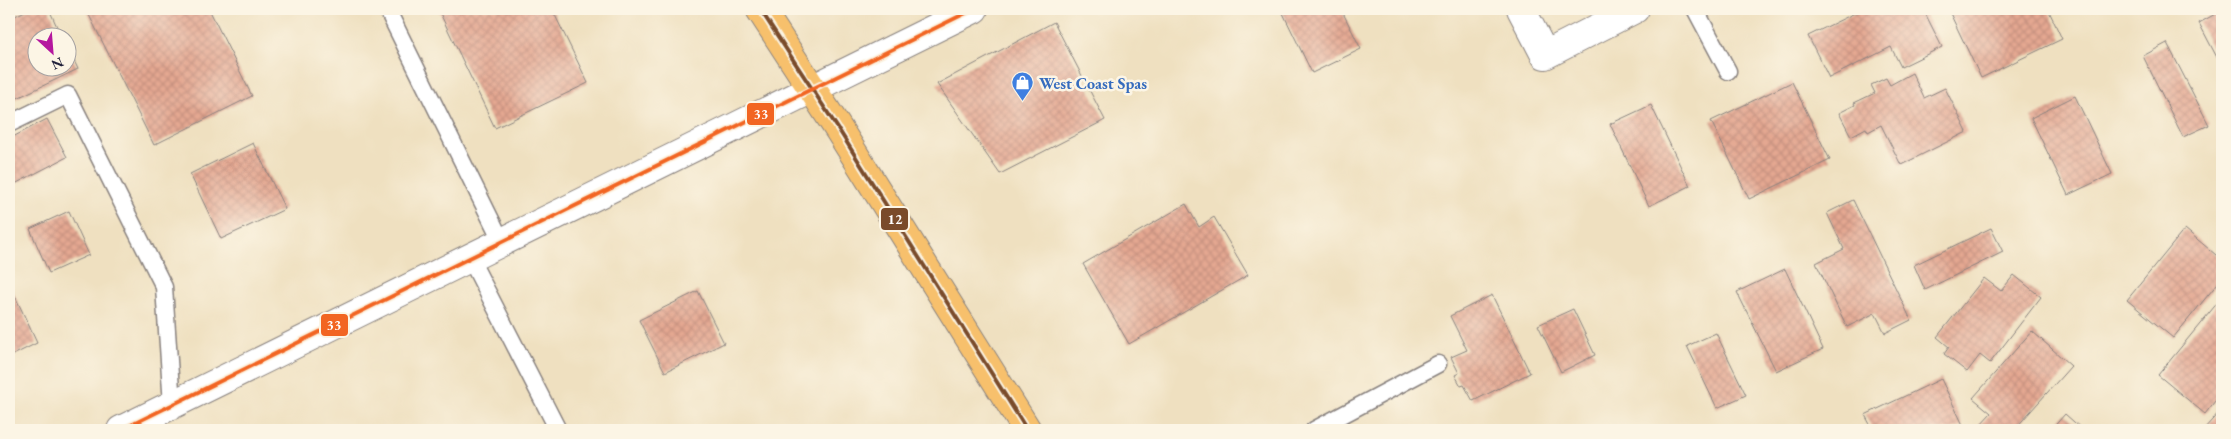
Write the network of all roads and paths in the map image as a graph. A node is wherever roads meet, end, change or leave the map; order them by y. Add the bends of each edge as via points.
1 (387, 9) edge
2 (760, 9) edge
3 (972, 9) edge
4 (1521, 9) edge
5 (1635, 9) edge
6 (1695, 9) edge
7 (1728, 71) dead end
8 (812, 88) junction
9 (9, 124) edge
10 (502, 242) junction
11 (470, 258) junction
12 (1438, 364) dead end
13 (172, 405) junction
14 (121, 430) edge
15 (558, 430) edge
16 (1026, 430) edge
17 (1314, 430) edge

1 - 10 lane
2 - 8 main road
3 - 8 street
4 - 5 street via 1545,55
6 - 7 lane
8 - 10 street
8 - 16 main road
9 - 13 lane via 68,95 164,287
10 - 11 street
11 - 13 street
11 - 15 lane
12 - 17 lane
13 - 14 street

